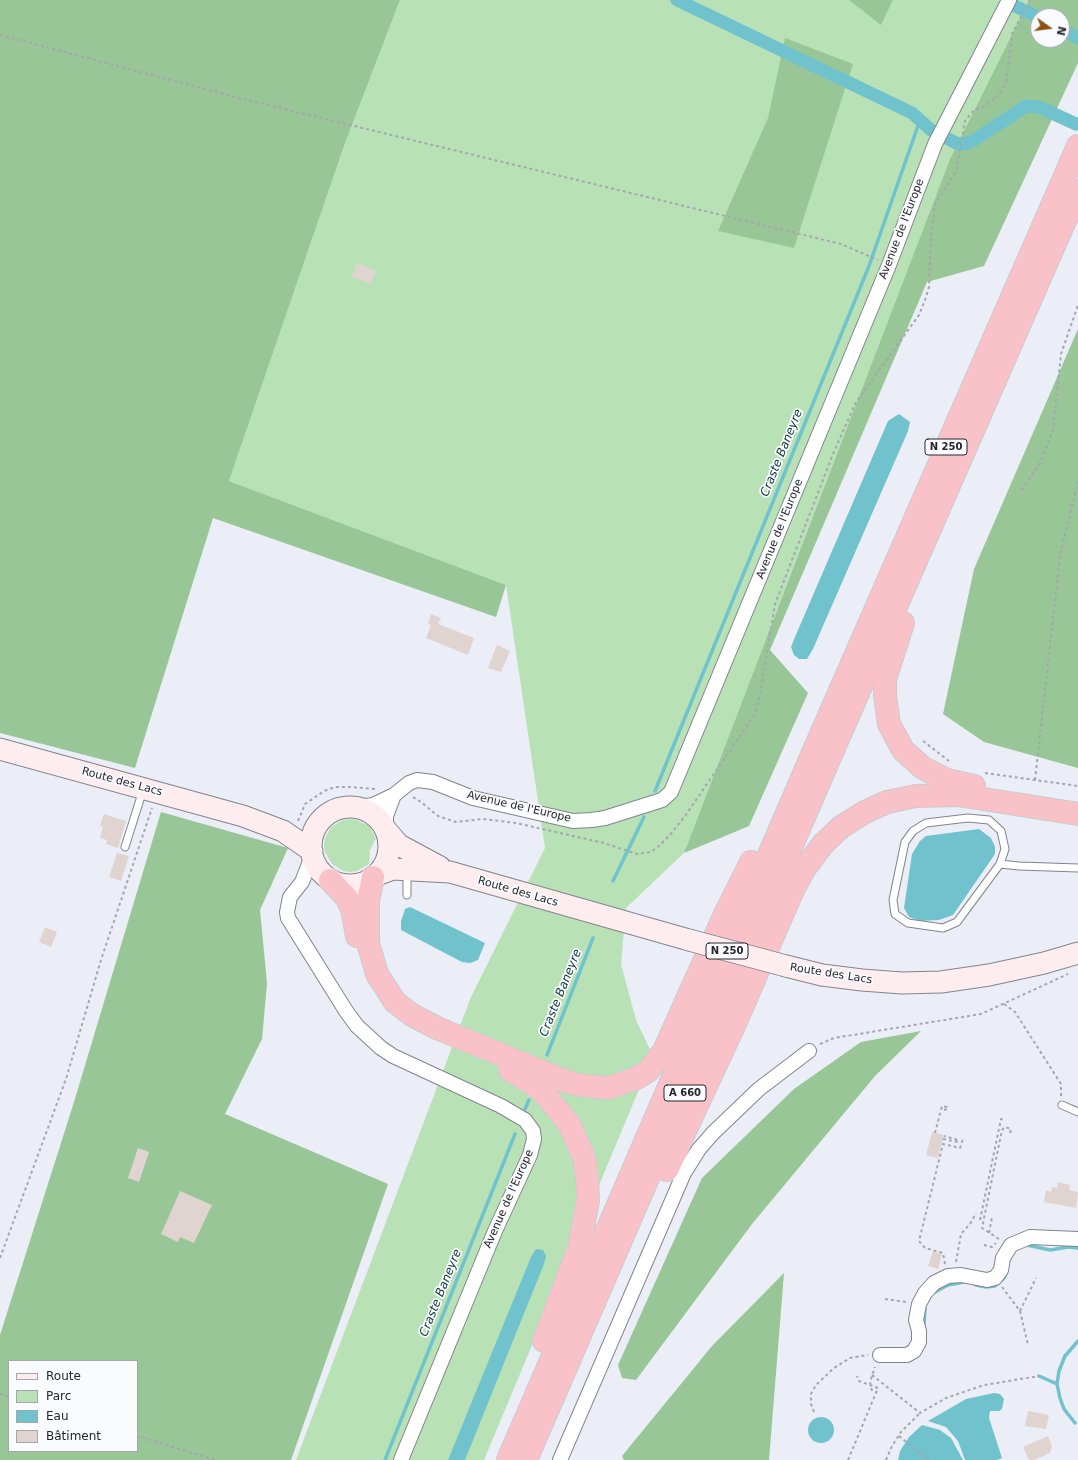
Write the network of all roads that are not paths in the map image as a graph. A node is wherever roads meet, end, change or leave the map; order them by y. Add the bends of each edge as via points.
1 (1009, 0) edge
2 (1078, 146) edge
3 (1078, 191) edge
4 (1002, 365) junction
5 (0, 749) edge
6 (821, 756) junction
7 (151, 790) junction
8 (397, 792) junction
9 (1078, 804) edge
10 (360, 807) junction
11 (327, 814) junction
12 (1078, 814) edge
13 (243, 816) junction
14 (386, 830) junction
15 (125, 847) dead end
16 (312, 854) junction
17 (1000, 864) junction
18 (1078, 868) edge
19 (407, 869) junction
20 (450, 872) junction
21 (375, 876) junction
22 (329, 879) junction
23 (302, 882) junction
24 (407, 895) dead end
25 (1075, 963) edge
26 (809, 1051) road end
27 (1062, 1104) road end
28 (1078, 1112) edge
29 (1078, 1239) edge
30 (880, 1355) road end
31 (542, 1422) junction
32 (401, 1460) edge
33 (496, 1460) edge
34 (508, 1460) edge
35 (526, 1460) edge
36 (560, 1460) edge

1 - 8 street, Avenue de l'Europe via 943,126 671,792 662,800 605,818 583,821 473,798 427,781 413,781
2 - 6 highway, N 250
3 - 4 highway, N 250
4 - 6 highway, N 250
4 - 9 highway via 896,641 886,679 886,708 889,724 903,750 936,775 960,784
5 - 7 main road, Route des Lacs
6 - 21 highway via 780,803 726,912 664,1051 648,1071 623,1084 594,1088 557,1078 438,1028 412,1015 396,1002 377,974 368,943 368,901
6 - 31 highway, A 660
6 - 34 highway, N 250 via 640,1155
7 - 13 main road, Route des Lacs
7 - 15 lane
8 - 10 street, Avenue de l'Europe via 373,805
8 - 14 street via 386,816
10 - 11 main road via 337,808
10 - 14 main road via 371,812
11 - 13 main road, Route des Lacs via 308,822 298,823
11 - 16 main road via 318,822 313,832
12 - 31 highway via 958,794 916,796 887,802 865,812 841,827 823,844 793,890 734,1026 608,1296
13 - 16 main road, Route des Lacs via 282,831
14 - 20 main road, Route des Lacs via 399,845
14 - 21 main road via 388,854 384,865
16 - 22 main road via 316,865
16 - 23 street, Avenue de l'Europe
17 - 17 lane via 957,922 943,928 908,923 895,914 893,900 905,842 913,831 926,823 968,818 990,820 1002,831 1005,849
17 - 18 lane
19 - 20 main road, Route des Lacs
19 - 21 main road, Route des Lacs via 393,869
19 - 24 lane
20 - 25 main road, Route des Lacs, bridge via 822,975 902,983 941,982 1044,963
21 - 22 main road via 354,885
22 - 23 street
22 - 33 highway via 347,898 352,909 363,963 385,1005 408,1023 530,1082 556,1106 569,1124 584,1157 588,1201 579,1248
23 - 32 street, Avenue de l'Europe via 290,897 288,918 358,1026 393,1056 501,1106 525,1120 533,1131 530,1155 495,1231
26 - 36 street via 759,1089 713,1133 684,1173
27 - 28 lane
29 - 30 street via 1030,1237 1011,1245 995,1278 986,1280 955,1275 934,1283 919,1304 916,1320 919,1342 914,1351 907,1355
31 - 35 highway, A 660

